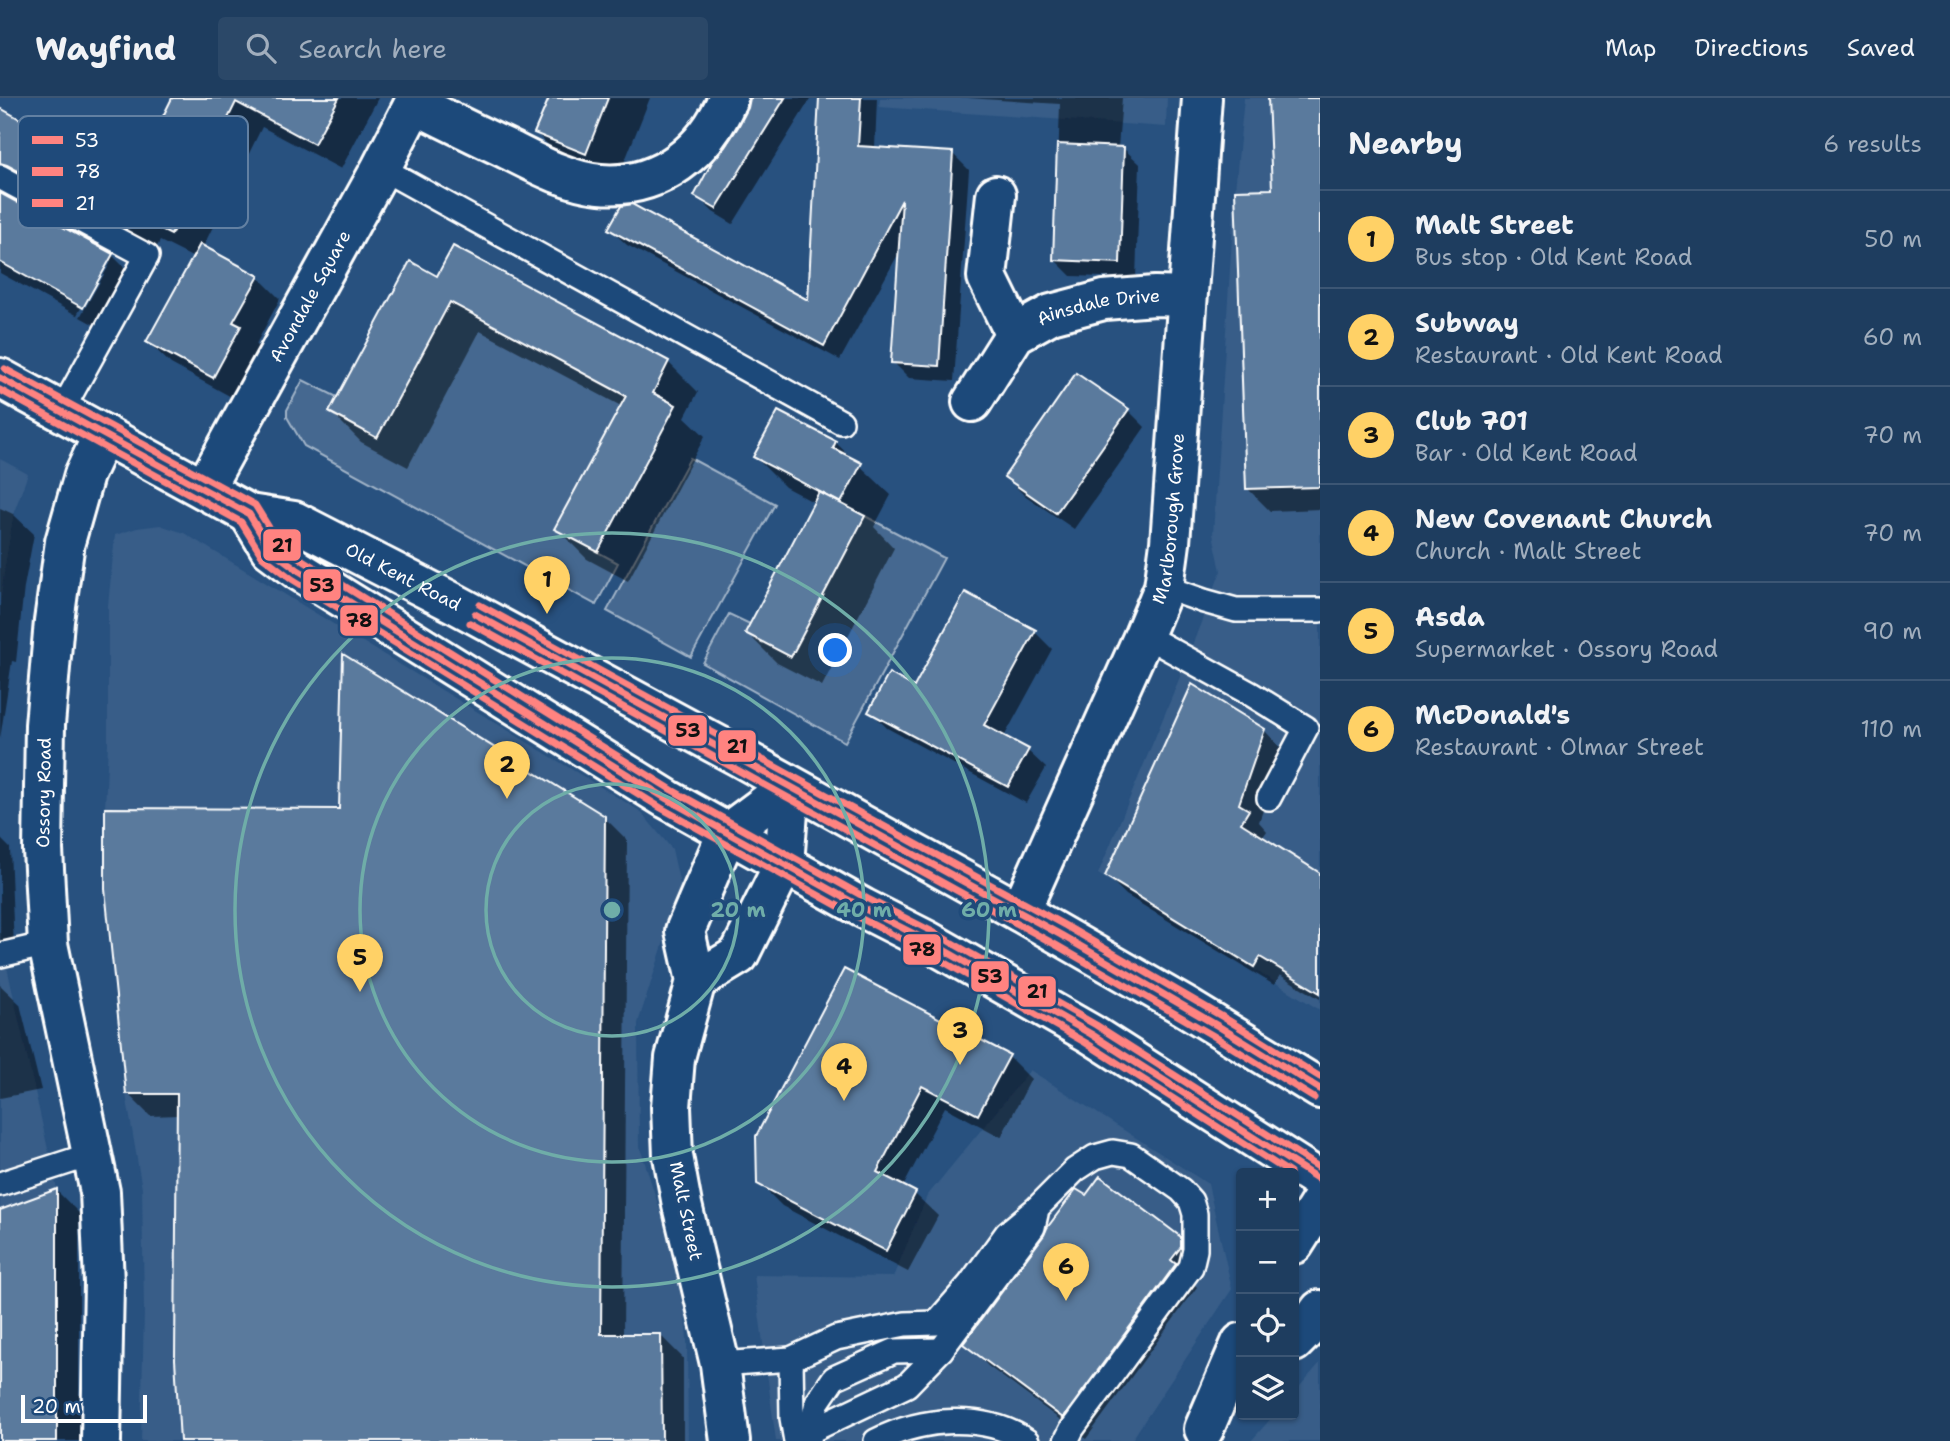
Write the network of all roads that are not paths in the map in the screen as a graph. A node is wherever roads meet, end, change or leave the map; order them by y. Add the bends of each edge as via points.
1 (728, 98) edge
2 (1202, 98) edge
3 (416, 101) edge
4 (381, 168) junction
5 (0, 177) edge
6 (18, 187) edge
7 (996, 195) dead end
8 (95, 228) edge
9 (1187, 297) junction
10 (1015, 334) junction
11 (0, 378) edge
12 (972, 402) dead end
13 (61, 412) junction
14 (841, 422) dead end
15 (103, 435) junction
16 (204, 489) junction
17 (249, 514) junction
18 (1164, 587) junction
19 (1320, 610) edge
20 (1144, 635) junction
21 (790, 786) junction
22 (1269, 798) dead end
23 (727, 833) junction
24 (784, 864) junction
25 (1020, 912) junction
26 (48, 944) junction
27 (0, 955) edge
28 (696, 981) junction
29 (1320, 1089) edge
30 (93, 1154) junction
31 (1320, 1180) edge
32 (0, 1184) edge
33 (1320, 1203) edge
34 (1037, 1208) junction
35 (1299, 1236) edge
36 (1320, 1310) edge
37 (1299, 1337) edge
38 (941, 1350) junction
39 (1236, 1354) edge
40 (791, 1359) junction
41 (720, 1363) junction
42 (1236, 1398) edge
43 (1199, 1435) edge
44 (805, 1437) edge
45 (101, 1441) edge
46 (730, 1441) edge
47 (876, 1441) edge
48 (1027, 1441) edge
49 (1066, 1441) edge

1 - 3 main road, Avondale Square via 704,141 685,158 666,172 620,184 599,184 553,171
2 - 9 main road, Marlborough Grove
3 - 4 main road, Avondale Square
4 - 14 lane
4 - 16 main road, Avondale Square
5 - 6 lane
7 - 10 main road, Ainsdale Drive via 987,277
8 - 13 lane via 147,256
9 - 10 main road, Ainsdale Drive via 1104,300 1051,314
9 - 18 main road, Marlborough Grove
10 - 12 main road, Ainsdale Drive
11 - 13 main road, Old Kent Road
13 - 15 main road, Old Kent Road
15 - 16 main road, Old Kent Road
15 - 26 main road, Ossory Road via 78,492 65,541 54,621 45,725 43,850
16 - 17 main road, Old Kent Road
17 - 21 main road, Old Kent Road via 294,521
17 - 23 main road, Old Kent Road via 270,549 298,570
18 - 19 lane via 1236,610
18 - 20 main road, Marlborough Grove
20 - 22 lane via 1306,728
20 - 25 main road, Marlborough Grove
21 - 23 main road
21 - 24 main road
21 - 25 main road, Old Kent Road
23 - 24 main road, Old Kent Road
23 - 28 main road, Malt Street via 685,931
24 - 28 main road via 739,955
24 - 31 main road, Old Kent Road via 1091,1034
25 - 29 main road, Old Kent Road
26 - 27 lane
26 - 30 main road, Ossory Road
28 - 41 main road, Malt Street via 675,1059 673,1156
30 - 32 lane
30 - 45 main road, Ossory Road via 100,1192 104,1283
33 - 35 main road
34 - 38 lane via 1033,1227
34 - 40 lane via 1007,1233 936,1323 905,1324 836,1338
34 - 49 lane via 1075,1170 1113,1152 1131,1155 1181,1190 1195,1214 1191,1267
36 - 37 main road
38 - 44 lane via 907,1385
38 - 44 lane via 894,1351 834,1378 817,1403
39 - 43 main road
40 - 41 lane
40 - 44 lane via 792,1418
41 - 46 main road, Malt Street
42 - 43 main road
47 - 48 lane via 929,1423 978,1423 1016,1433

